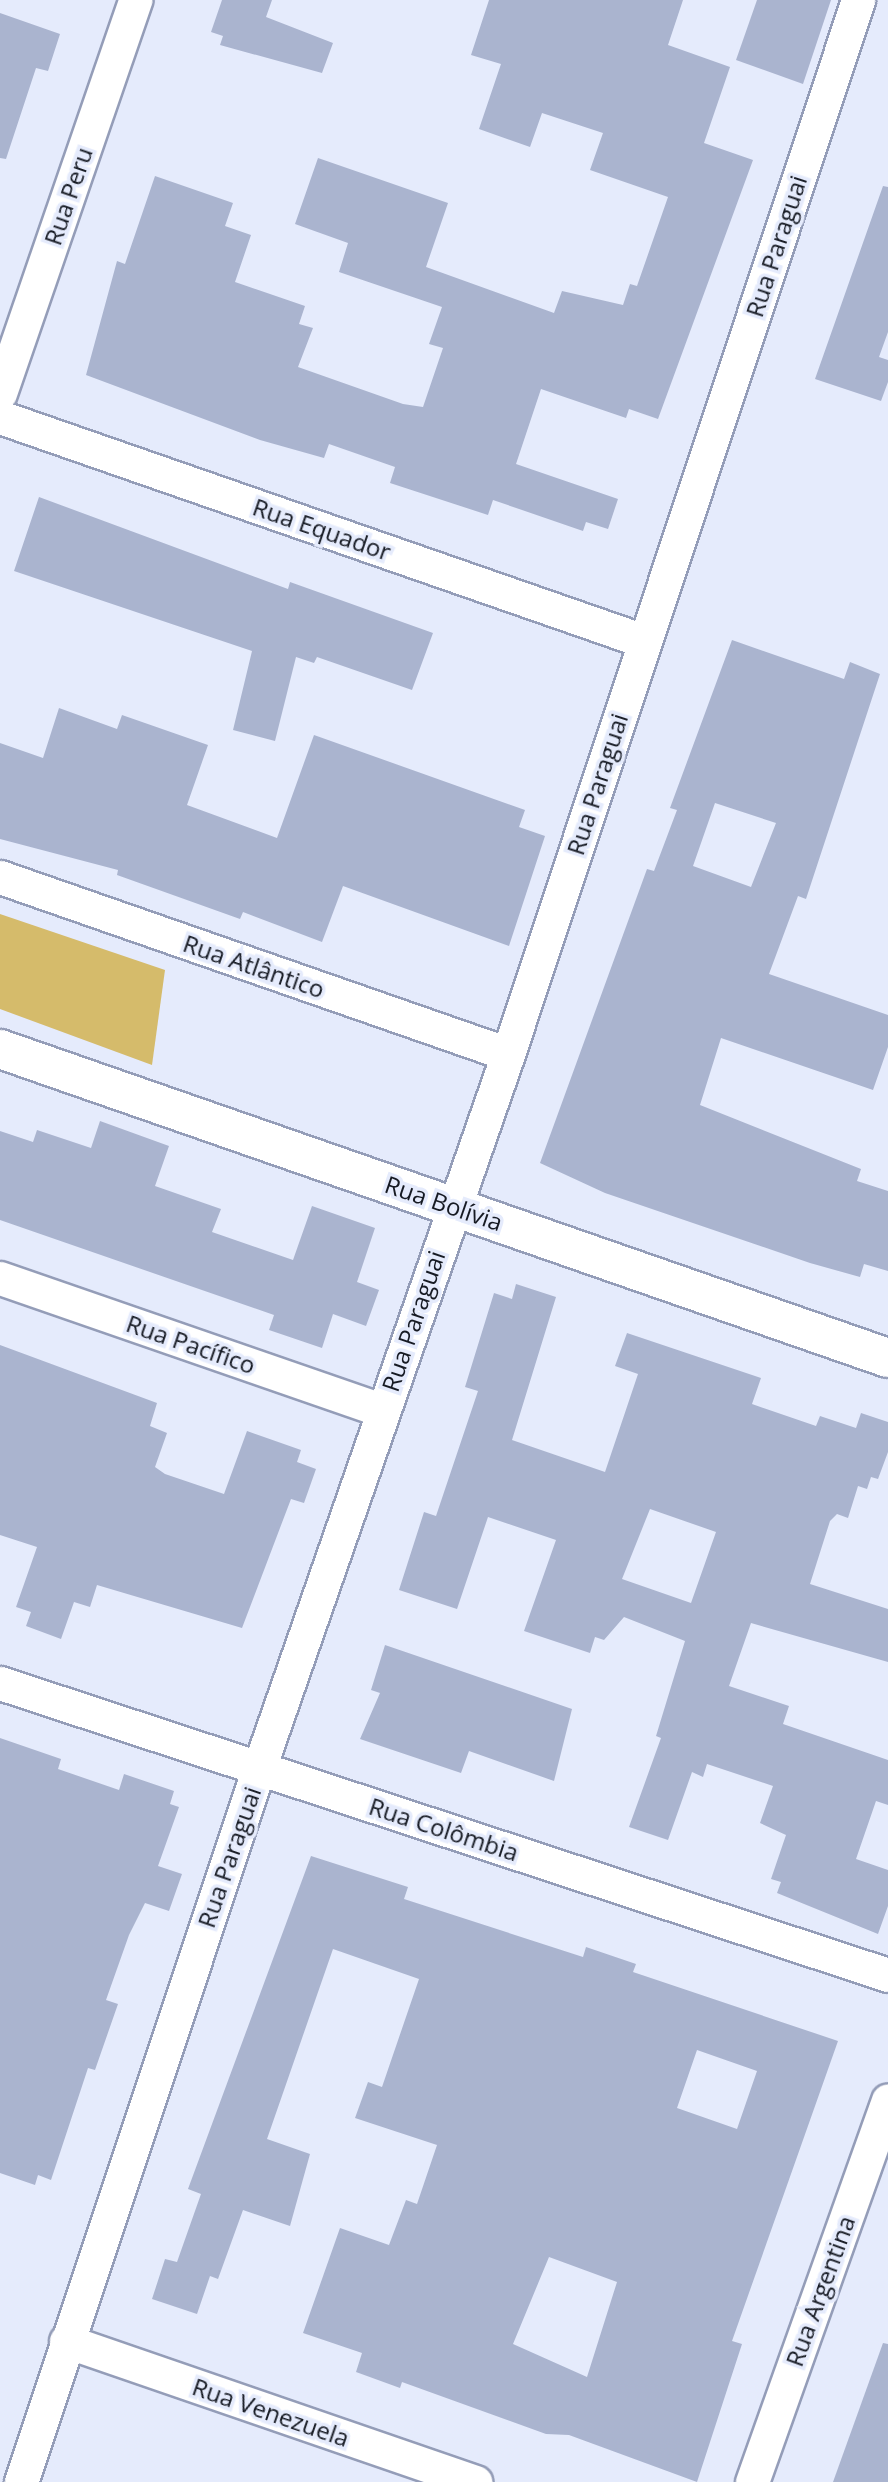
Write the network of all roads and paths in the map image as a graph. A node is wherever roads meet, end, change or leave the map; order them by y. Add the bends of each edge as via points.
1 (135, 0) edge
2 (858, 0) edge
3 (0, 393) edge
4 (0, 417) edge
5 (644, 641) junction
6 (0, 877) edge
7 (0, 1049) edge
8 (508, 1054) junction
9 (453, 1206) junction
10 (0, 1278) edge
11 (888, 1358) edge
12 (383, 1411) junction
13 (0, 1683) edge
14 (259, 1768) junction
15 (888, 1975) edge
16 (888, 2101) edge
17 (66, 2341) junction
18 (21, 2482) edge
19 (475, 2482) edge
20 (752, 2482) edge

1 - 3 street, Rua Peru
2 - 5 street, Rua Paraguai
4 - 5 street, Rua Equador
5 - 8 street, Rua Paraguai
6 - 8 street, Rua Atlântico
7 - 9 street, Rua Bolívia
8 - 9 street, Rua Paraguai
9 - 11 street, Rua Bolívia
9 - 12 street, Rua Paraguai
10 - 12 street, Rua Pacífico
12 - 14 street, Rua Paraguai
13 - 14 street, Rua Colômbia
14 - 15 street, Rua Colômbia
14 - 17 street, Rua Paraguai
16 - 20 street, Rua Argentina
17 - 18 street, Rua Paraguai
17 - 19 street, Rua Venezuela

